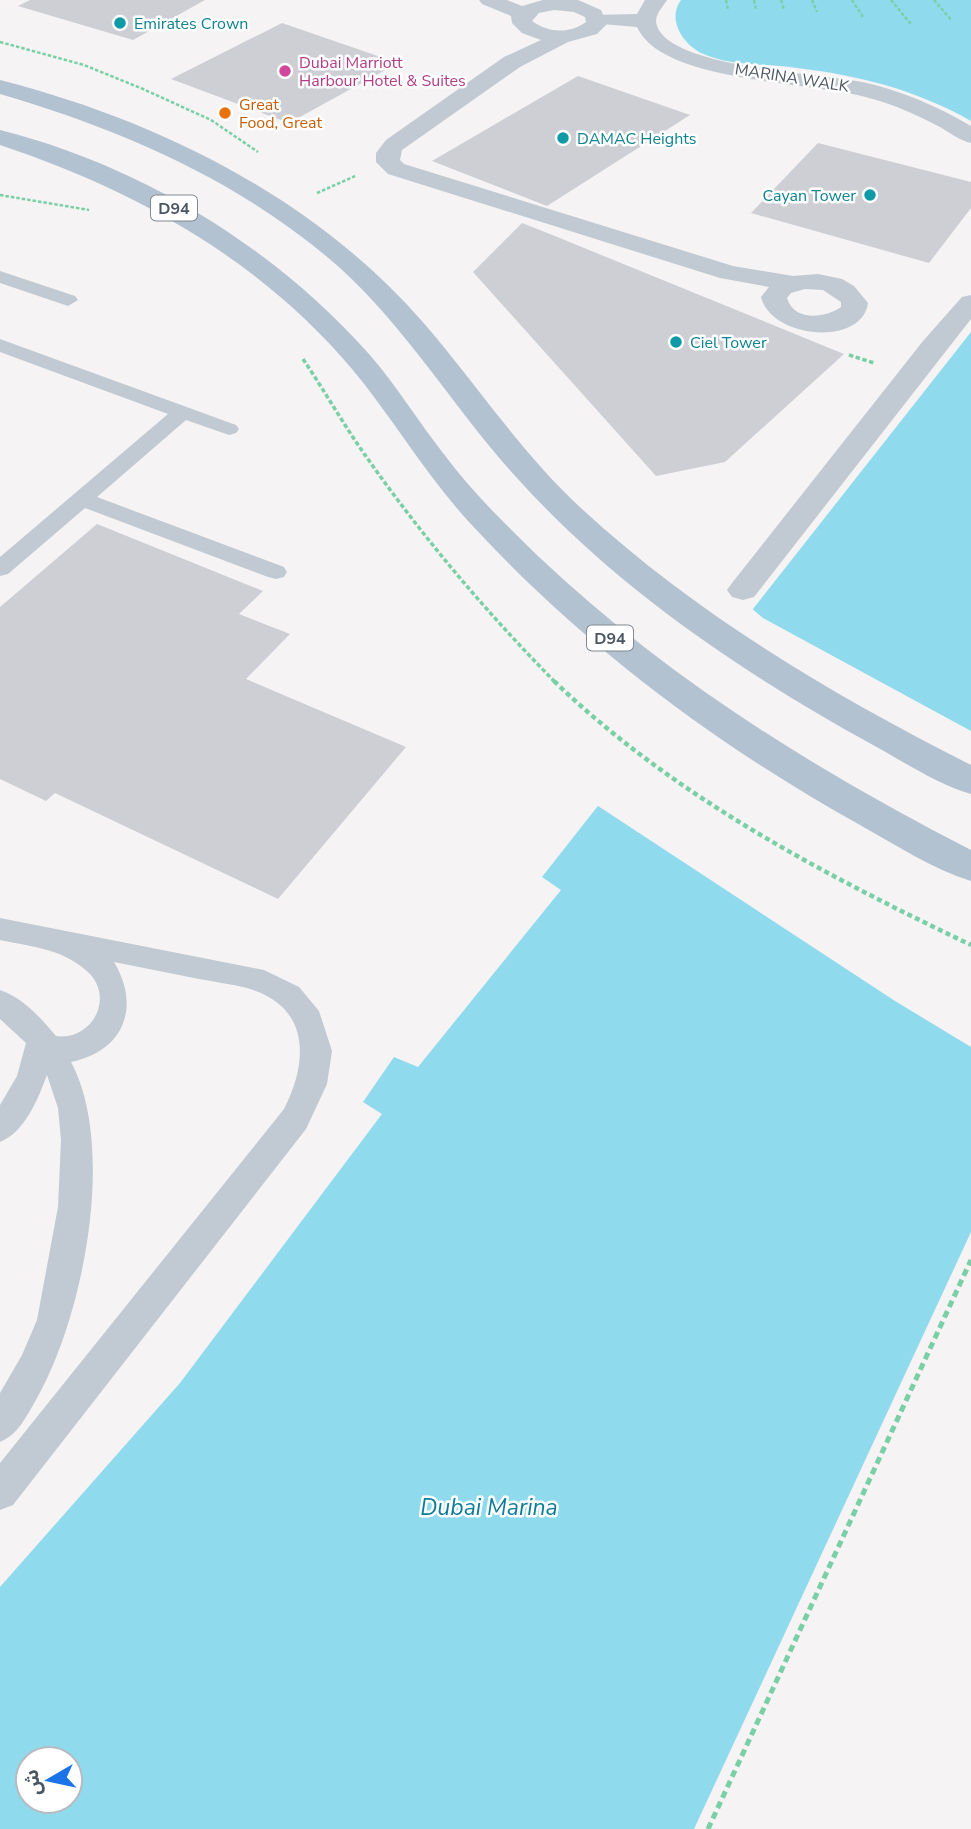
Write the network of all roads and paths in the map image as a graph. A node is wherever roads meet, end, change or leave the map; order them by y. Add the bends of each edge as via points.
1 (489, 0) edge
2 (657, 0) edge
3 (726, 0) edge
4 (754, 0) edge
5 (781, 0) edge
6 (812, 0) edge
7 (852, 0) edge
8 (891, 0) edge
9 (934, 0) edge
10 (549, 2) edge
11 (728, 10) dead end
12 (756, 10) dead end
13 (784, 10) dead end
14 (817, 12) dead end
15 (863, 17) dead end
16 (597, 19) junction
17 (526, 21) junction
18 (645, 21) junction
19 (953, 21) dead end
20 (911, 24) dead end
21 (565, 36) junction
22 (512, 62) junction
23 (0, 87) edge
24 (971, 136) edge
25 (0, 138) edge
26 (0, 277) edge
27 (782, 291) dead end
28 (68, 300) dead end
29 (971, 303) edge
30 (0, 345) edge
31 (183, 412) junction
32 (229, 429) dead end
33 (82, 499) junction
34 (0, 569) edge
35 (276, 572) dead end
36 (743, 590) dead end
37 (971, 781) edge
38 (971, 867) edge
39 (0, 929) edge
40 (66, 942) junction
41 (0, 1002) edge
42 (44, 1044) junction
43 (2, 1122) edge
44 (971, 1260) edge
45 (0, 1424) edge
46 (0, 1492) edge
47 (708, 1829) edge

1 - 17 street
2 - 18 street
3 - 11 path
4 - 12 path
5 - 13 path
6 - 14 path
7 - 15 path
8 - 20 path
9 - 19 path
10 - 16 street via 578,6
10 - 17 street via 533,8
16 - 18 street
16 - 21 street via 585,32
17 - 21 street via 543,34
17 - 22 street
18 - 24 street, MARINA WALK via 653,38 675,53 708,64 865,89 929,112
21 - 22 street
22 - 27 street via 394,145 388,162 408,174
23 - 37 main road via 108,122 192,160 290,219 380,292 545,490 647,582 784,678
25 - 38 main road, D94 via 109,176 195,220 262,269 324,322 378,383 471,505 619,646 761,748
26 - 28 lane
29 - 36 street
30 - 31 lane
31 - 32 lane
31 - 33 lane
33 - 34 lane
33 - 35 lane
39 - 40 lane
40 - 42 lane via 105,971 113,999 112,1016 105,1031 90,1044 72,1050
40 - 46 lane via 254,978 289,995 309,1020 317,1051 312,1084 295,1119
41 - 42 lane
42 - 43 lane via 31,1081
42 - 45 lane via 72,1098 79,1134 76,1199 58,1306 40,1356
44 - 47 path

